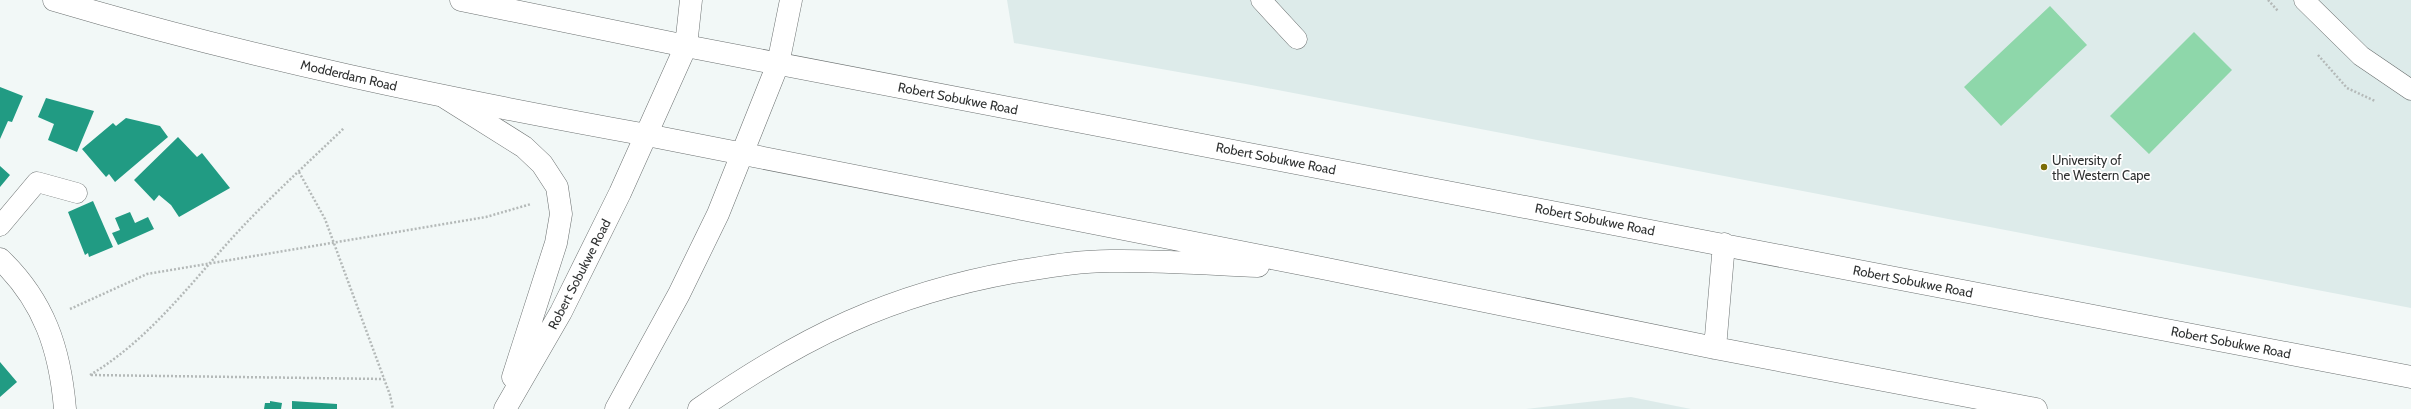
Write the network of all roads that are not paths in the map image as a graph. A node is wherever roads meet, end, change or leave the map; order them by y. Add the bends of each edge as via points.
1 (54, 0) edge
2 (461, 0) edge
3 (691, 0) edge
4 (791, 0) edge
5 (1261, 0) edge
6 (2304, 0) edge
7 (1297, 38) dead end
8 (686, 46) junction
9 (778, 64) junction
10 (2411, 90) edge
11 (446, 98) junction
12 (647, 135) junction
13 (743, 154) junction
14 (77, 193) dead end
15 (0, 226) edge
16 (1724, 244) junction
17 (0, 259) edge
18 (1327, 269) junction
19 (1715, 348) junction
20 (2411, 377) edge
21 (65, 409) edge
22 (504, 409) edge
23 (616, 409) edge
24 (699, 409) edge
25 (2036, 409) edge

1 - 11 main road, Modderdam Road via 159,31
2 - 8 main road
3 - 8 main road
4 - 9 main road
5 - 7 lane
6 - 10 lane via 2361,56
8 - 9 main road, Robert Sobukwe Road
8 - 12 main road, Robert Sobukwe Road
9 - 13 main road
9 - 16 main road, Robert Sobukwe Road
11 - 12 main road, Modderdam Road
11 - 22 main road via 524,147 542,164 557,187 561,214 556,244
12 - 13 main road
12 - 22 main road, Robert Sobukwe Road via 560,312
13 - 18 main road
13 - 23 main road via 718,214 679,294
14 - 15 lane via 37,182
16 - 19 main road
16 - 20 main road, Robert Sobukwe Road
17 - 21 main road via 16,274 34,299 43,318 62,376
18 - 19 main road
18 - 24 main road via 1109,261 1047,267 968,281 909,297 849,320 751,373
19 - 25 main road

